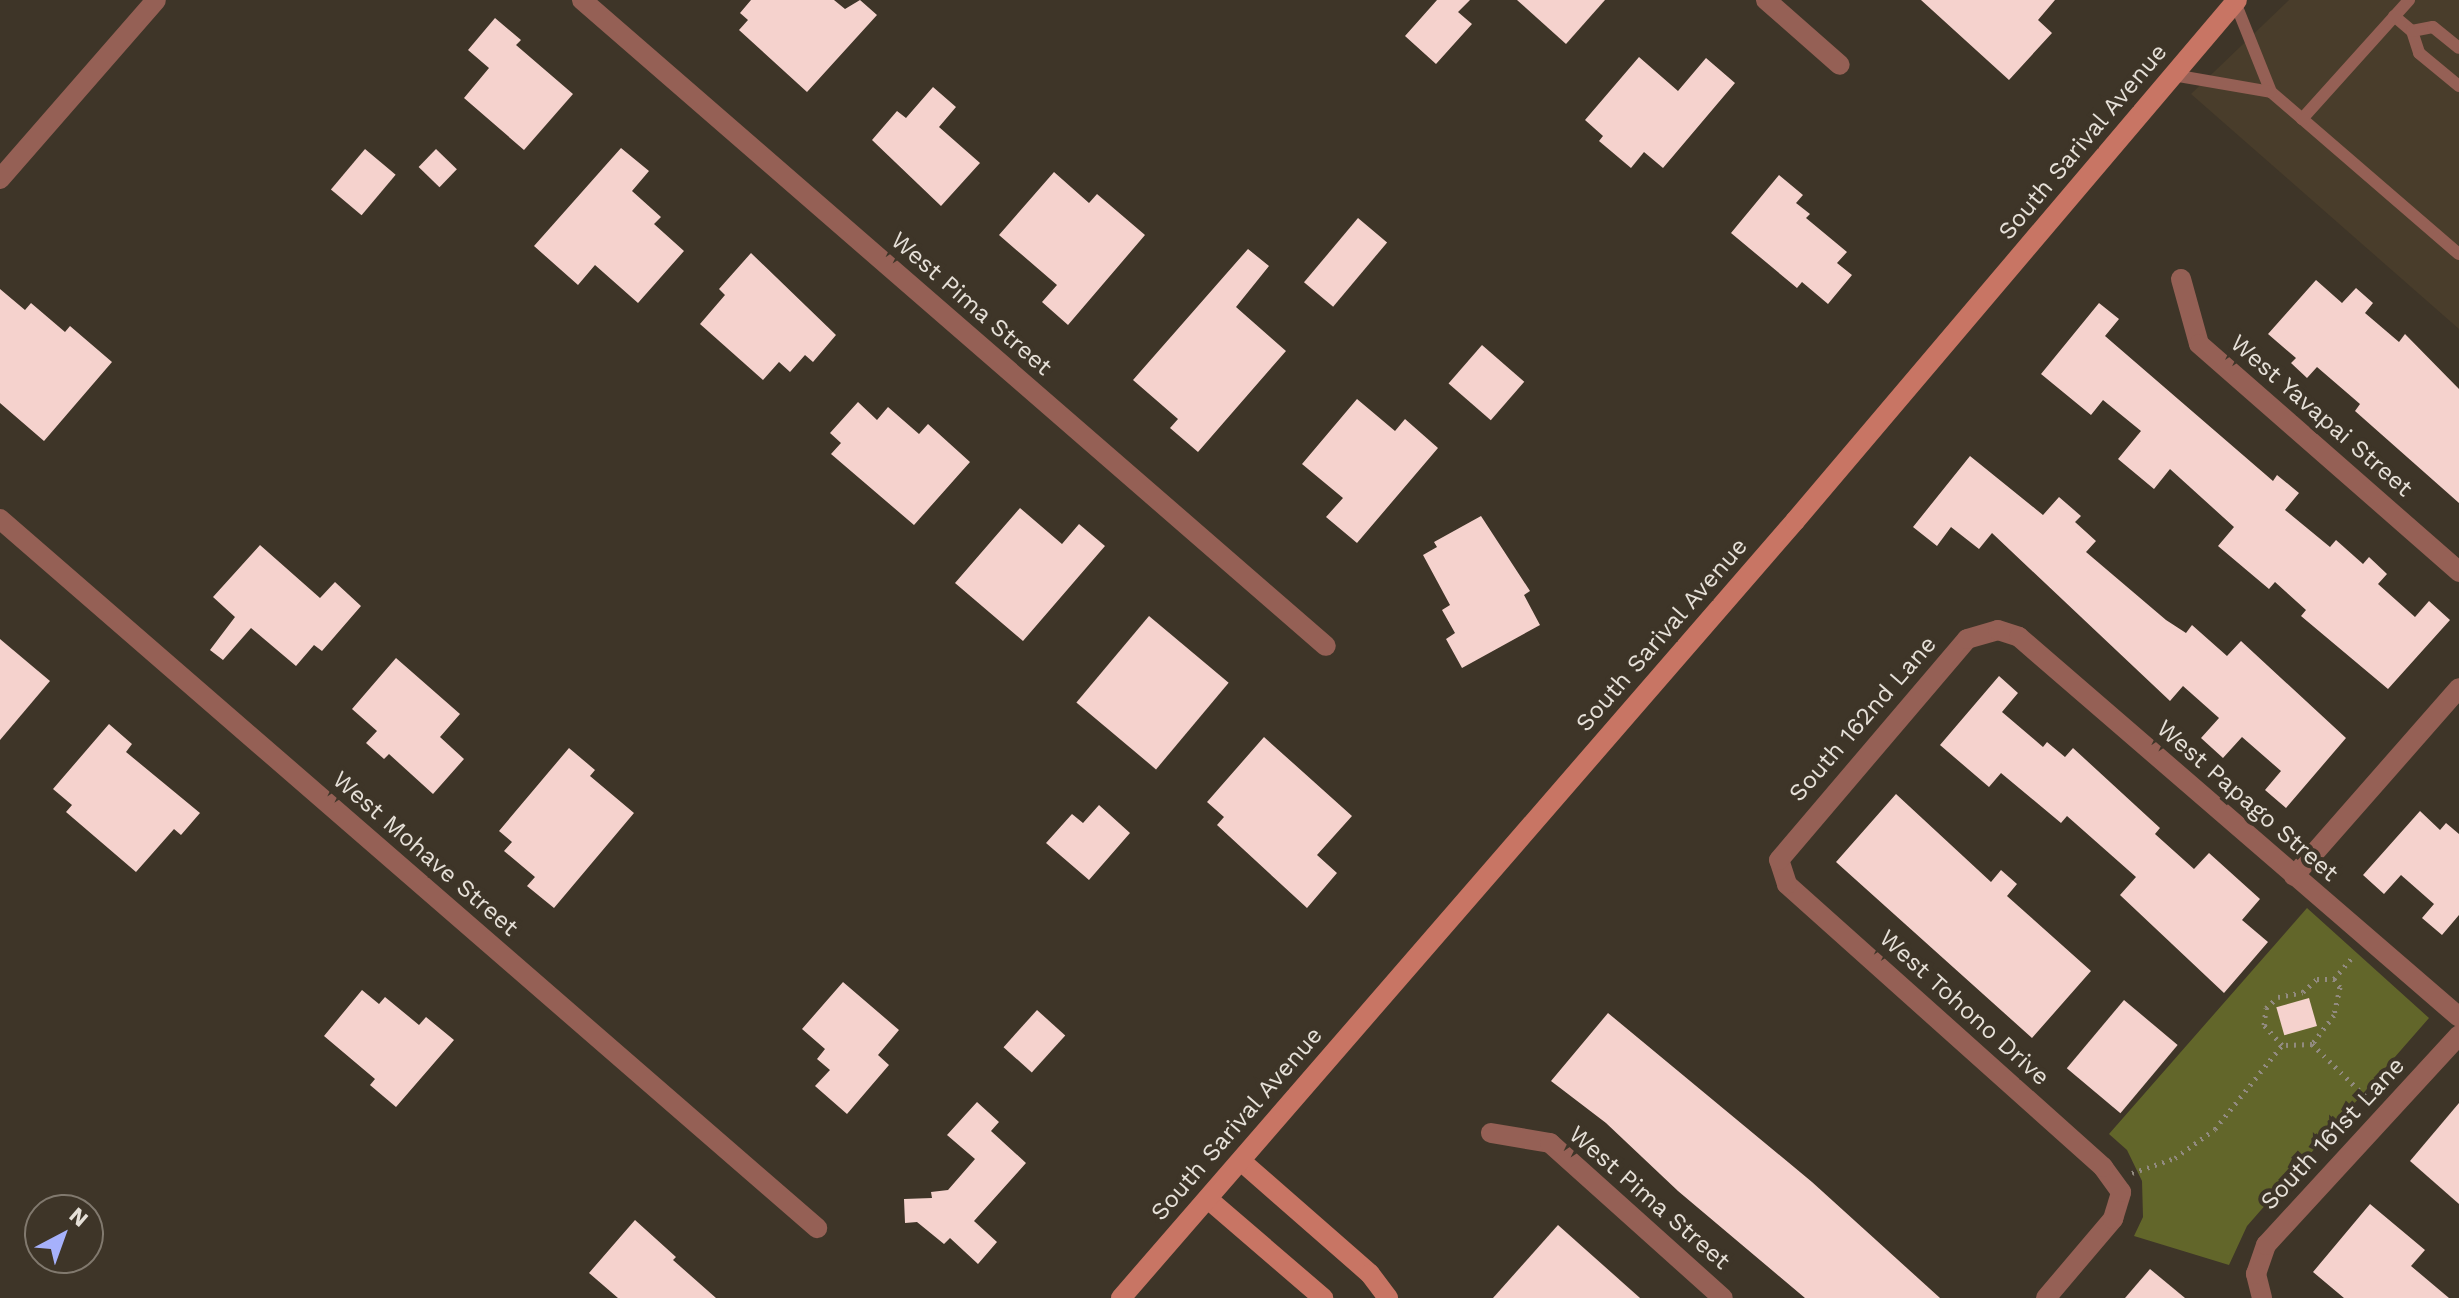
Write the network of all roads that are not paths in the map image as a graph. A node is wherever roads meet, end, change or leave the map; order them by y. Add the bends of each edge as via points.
1 (156, 0) edge
2 (582, 0) edge
3 (1766, 0) edge
4 (2409, 0) edge
5 (2236, 1) edge
6 (2394, 16) junction
7 (2412, 31) junction
8 (2459, 48) edge
9 (1840, 65) dead end
10 (2173, 75) junction
11 (2459, 86) edge
12 (2271, 92) junction
13 (2302, 119) junction
14 (0, 179) edge
15 (2459, 254) edge
16 (2181, 279) dead end
17 (0, 519) edge
18 (2459, 572) edge
19 (1998, 630) joint
20 (1326, 646) dead end
21 (2459, 688) edge
22 (1779, 860) joint
23 (2294, 876) junction
24 (2459, 1017) edge
25 (2459, 1035) edge
26 (1491, 1133) dead end
27 (1241, 1161) junction
28 (1208, 1199) junction
29 (817, 1228) dead end
30 (1121, 1298) edge
31 (1323, 1298) edge
32 (1388, 1298) edge
33 (1723, 1298) edge
34 (2046, 1298) edge
35 (2262, 1298) edge

1 - 14 street
2 - 20 street, West Pima Street
3 - 9 street
4 - 6 lane
5 - 10 main road, South Sarival Avenue
5 - 12 lane
6 - 7 lane
6 - 13 lane
7 - 8 lane via 2433,27
7 - 11 lane via 2419,53
10 - 12 lane
10 - 27 main road, South Sarival Avenue
12 - 13 lane
13 - 15 lane
16 - 18 street, West Yavapai Street via 2199,344
17 - 29 street, West Mohave Street
19 - 22 street, South 162nd Lane via 1967,639
19 - 23 street, West Papago Street via 2019,637
21 - 23 street
22 - 34 street, West Tohono Drive via 1787,884 2103,1167 2121,1192 2113,1219
23 - 24 street, West Papago Street
25 - 35 street, South 161st Lane via 2266,1245 2256,1274
26 - 33 street, West Pima Street via 1550,1143
27 - 28 main road, South Sarival Avenue
27 - 32 main road via 1370,1274
28 - 30 main road, South Sarival Avenue
28 - 31 main road

